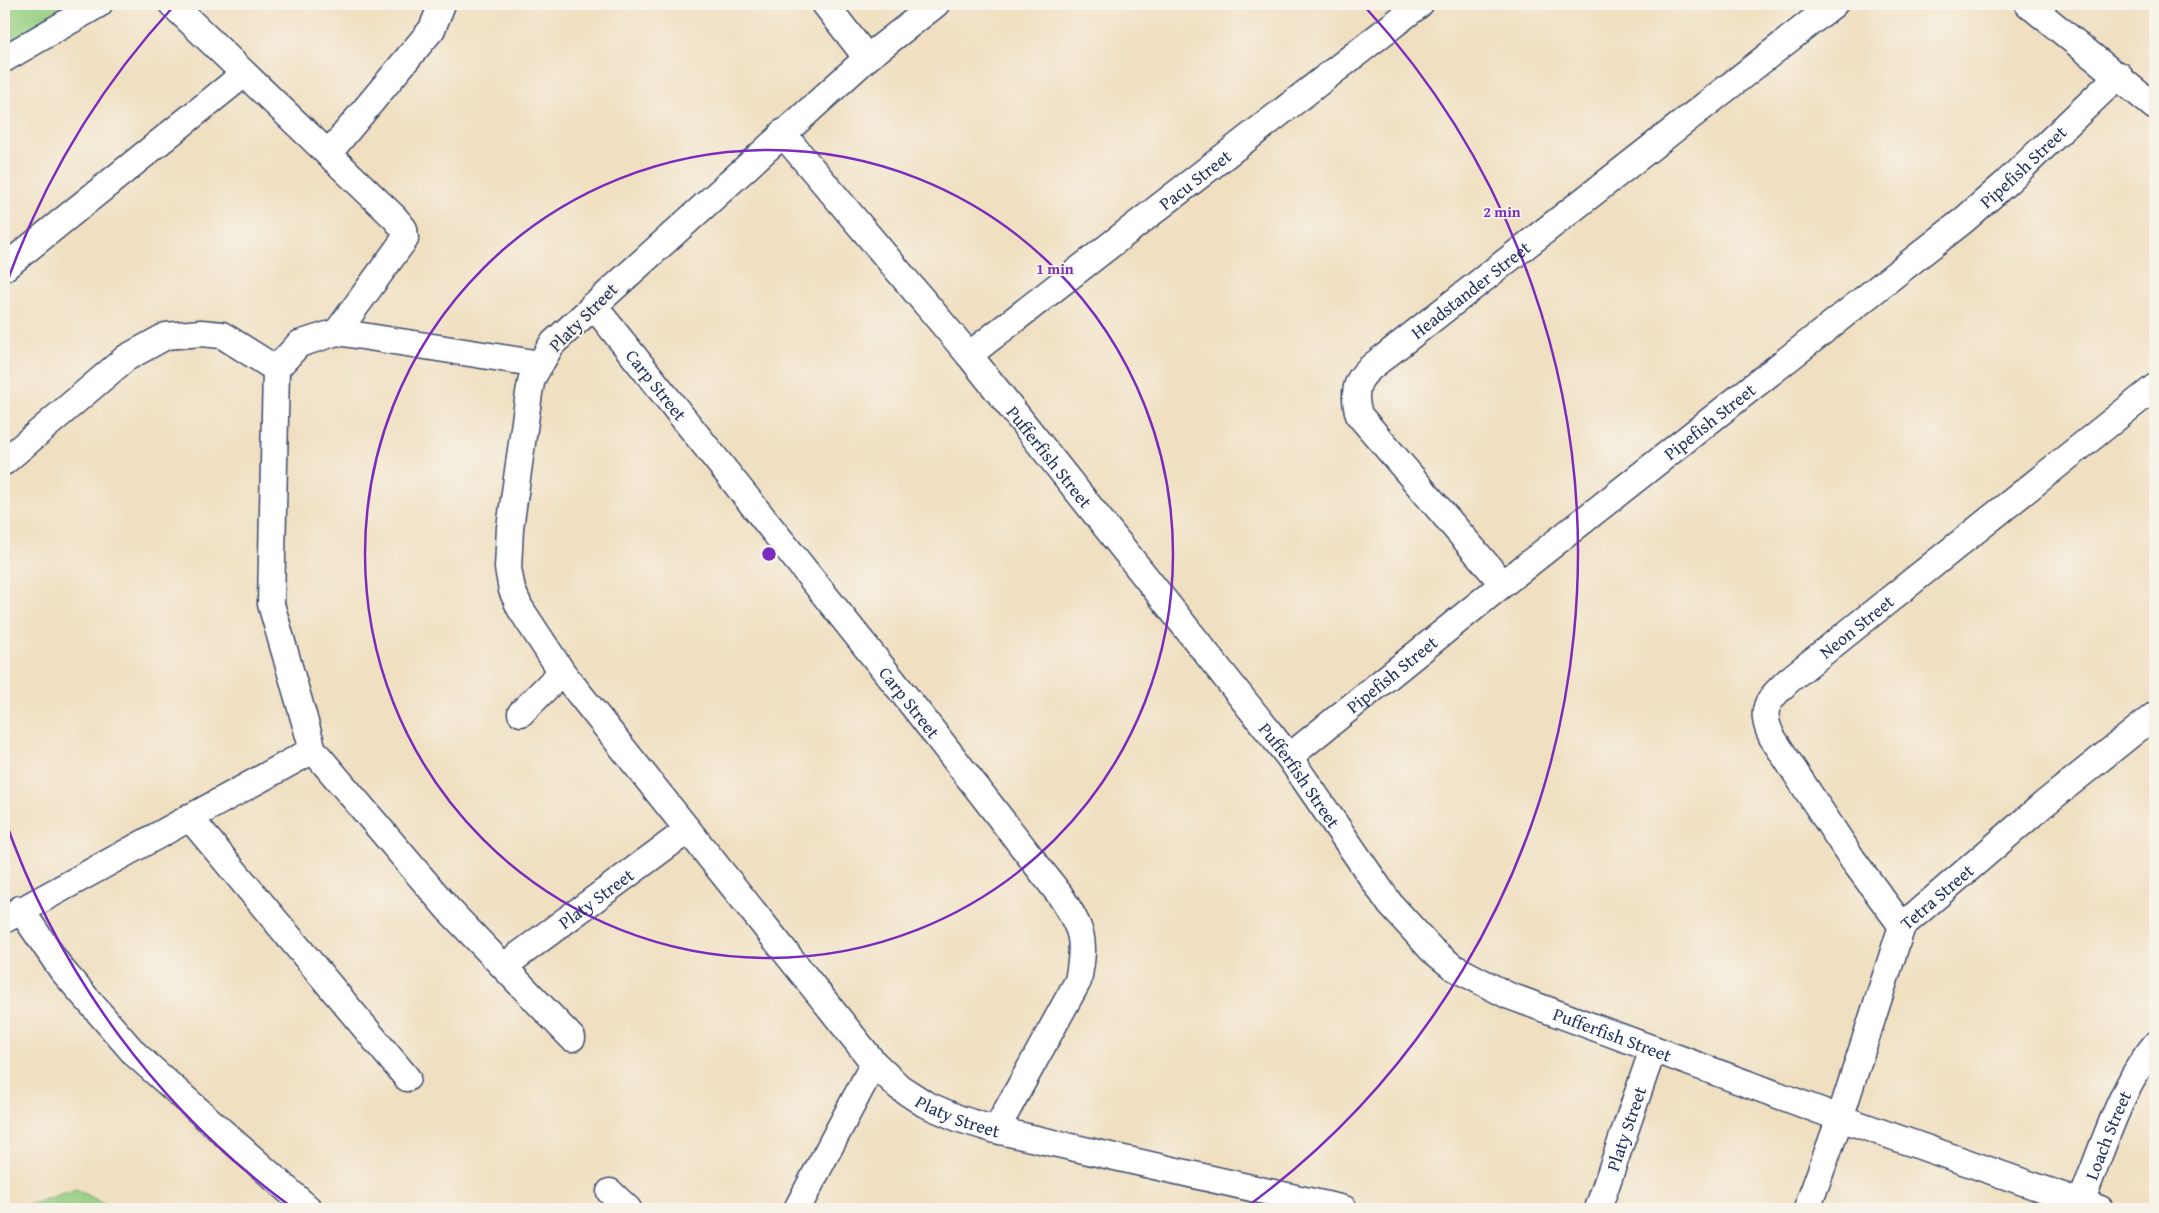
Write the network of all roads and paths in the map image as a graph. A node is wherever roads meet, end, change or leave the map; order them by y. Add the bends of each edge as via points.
1 (99, 4) edge
2 (172, 4) edge
3 (442, 4) edge
4 (825, 4) edge
5 (936, 4) edge
6 (1420, 4) edge
7 (1834, 4) edge
8 (2028, 4) edge
9 (867, 58) junction
10 (4, 59) edge
11 (244, 74) junction
12 (2119, 75) junction
13 (2155, 107) edge
14 (782, 133) junction
15 (328, 154) junction
16 (4, 268) edge
17 (593, 305) junction
18 (337, 332) junction
19 (969, 355) junction
20 (540, 364) junction
21 (276, 369) junction
22 (2155, 387) edge
23 (4, 462) edge
24 (1503, 584) junction
25 (562, 672) junction
26 (521, 713) dead end
27 (2155, 715) edge
28 (313, 750) junction
29 (1288, 757) junction
30 (189, 817) junction
31 (688, 830) junction
32 (12, 914) edge
33 (1902, 926) junction
34 (504, 966) junction
35 (572, 1038) dead end
36 (2155, 1045) edge
37 (1653, 1049) junction
38 (874, 1063) junction
39 (407, 1078) dead end
40 (1840, 1118) junction
41 (996, 1130) junction
42 (2072, 1204) edge
43 (309, 1209) edge
44 (797, 1209) edge
45 (1344, 1209) edge
46 (1598, 1209) edge
47 (1807, 1209) edge

1 - 10 street
2 - 11 street
3 - 15 street via 432,29
4 - 9 street
5 - 9 street
6 - 19 street, Pacu Street
7 - 24 street, Headstander Street via 1361,377 1355,389 1359,415
8 - 12 street
9 - 14 street
11 - 15 street
11 - 16 street
12 - 13 street
12 - 24 street, Pipefish Street via 1964,220
14 - 17 street, Platy Street
14 - 19 street, Pufferfish Street
15 - 18 street via 395,218 404,229 405,240
17 - 20 street, Platy Street via 552,344
17 - 41 street, Carp Street via 918,712 1060,895 1079,926 1083,956 1078,981
18 - 20 street
18 - 21 street via 298,344
19 - 29 street, Pufferfish Street
20 - 25 street, Platy Street via 532,378 529,393 510,528 508,568 520,608
21 - 23 street via 222,335 166,336 126,358
21 - 28 street via 271,604
22 - 33 street, Neon Street via 1789,680 1768,701 1766,718 1772,738 1853,860
24 - 29 street, Pipefish Street
25 - 26 street
25 - 31 street, Platy Street
27 - 33 street, Tetra Street via 2044,804
28 - 30 street
28 - 34 street via 448,909
29 - 37 street, Pufferfish Street via 1390,904 1432,950 1477,981 1507,995
30 - 32 street
30 - 39 street
31 - 34 street, Platy Street
31 - 38 street, Platy Street
32 - 43 street via 135,1054
33 - 40 street, Tetra Street
34 - 35 street
36 - 42 street, Loach Street via 2138,1068
37 - 40 street, Pufferfish Street
37 - 46 street, Platy Street
38 - 41 street, Platy Street via 899,1088 925,1104
38 - 44 street
40 - 42 street, Pufferfish Street
40 - 47 street, Tetra Street
41 - 45 street, Platy Street

